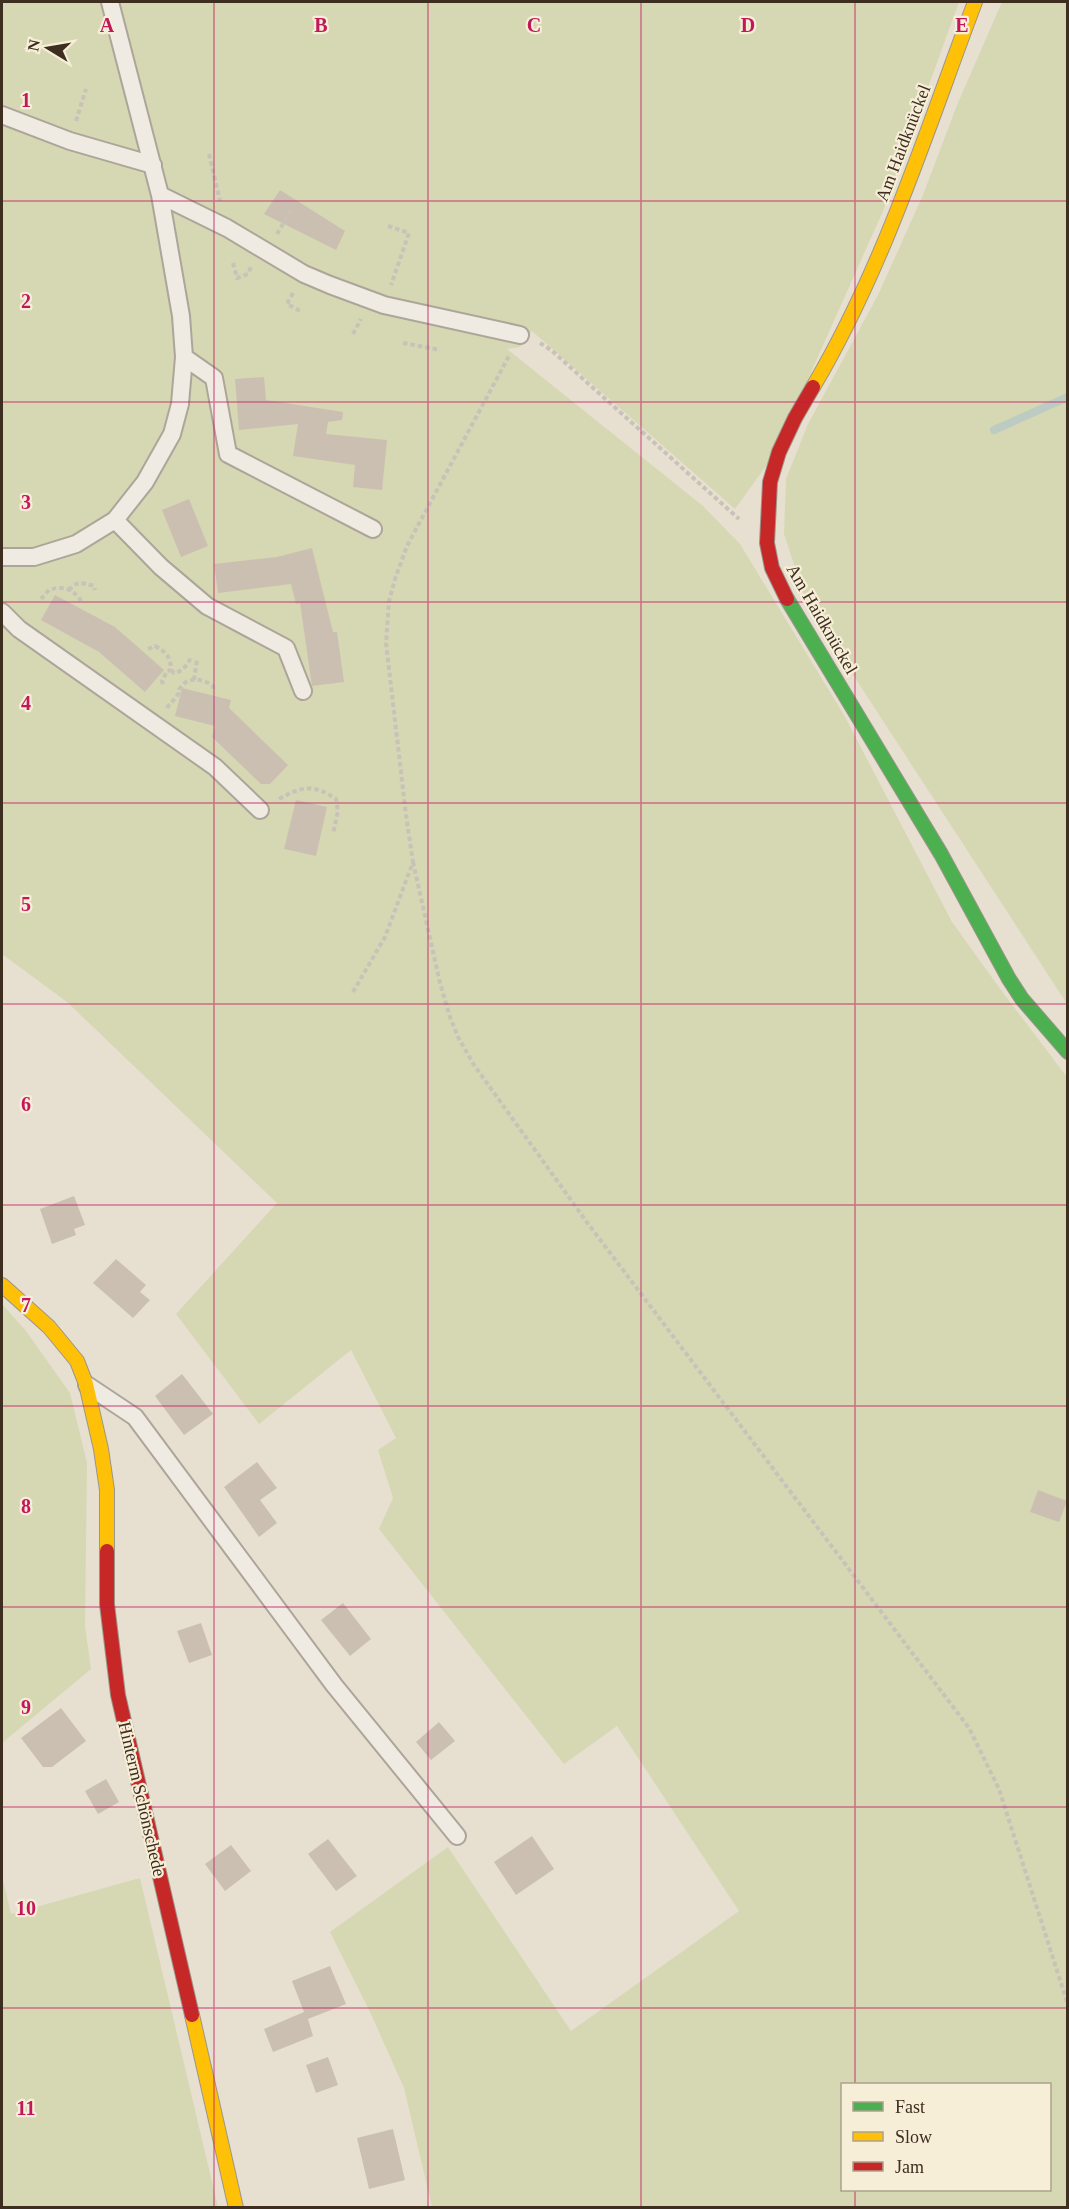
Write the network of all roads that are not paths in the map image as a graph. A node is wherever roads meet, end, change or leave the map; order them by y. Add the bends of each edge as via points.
1 (111, 2) edge
2 (975, 2) edge
3 (2, 115) edge
4 (153, 165) junction
5 (160, 195) junction
6 (520, 335) road end
7 (184, 357) junction
8 (115, 520) junction
9 (373, 529) dead end
10 (2, 557) edge
11 (2, 612) edge
12 (303, 691) dead end
13 (260, 810) road end
14 (1068, 1052) edge
15 (2, 1285) edge
16 (86, 1384) junction
17 (457, 1836) dead end
18 (236, 2208) edge

1 - 4 lane
2 - 14 street, Am Haidknückel via 873,273 779,452 770,482 767,543 771,568 789,604 941,854 1010,979 1022,999
3 - 4 lane via 70,141
4 - 5 lane
5 - 6 lane via 227,228 304,274 384,305
5 - 7 lane via 181,316
7 - 8 lane via 180,404 172,434 145,482
7 - 9 lane via 214,378 228,454
8 - 10 lane via 76,544 34,557
8 - 12 lane via 207,606 286,648
11 - 13 lane via 19,629 215,767
15 - 16 street, Hinterm Schönschede via 49,1327 77,1361
16 - 17 lane via 135,1416 334,1684
16 - 18 street, Hinterm Schönschede via 106,1490 107,1604 118,1695

